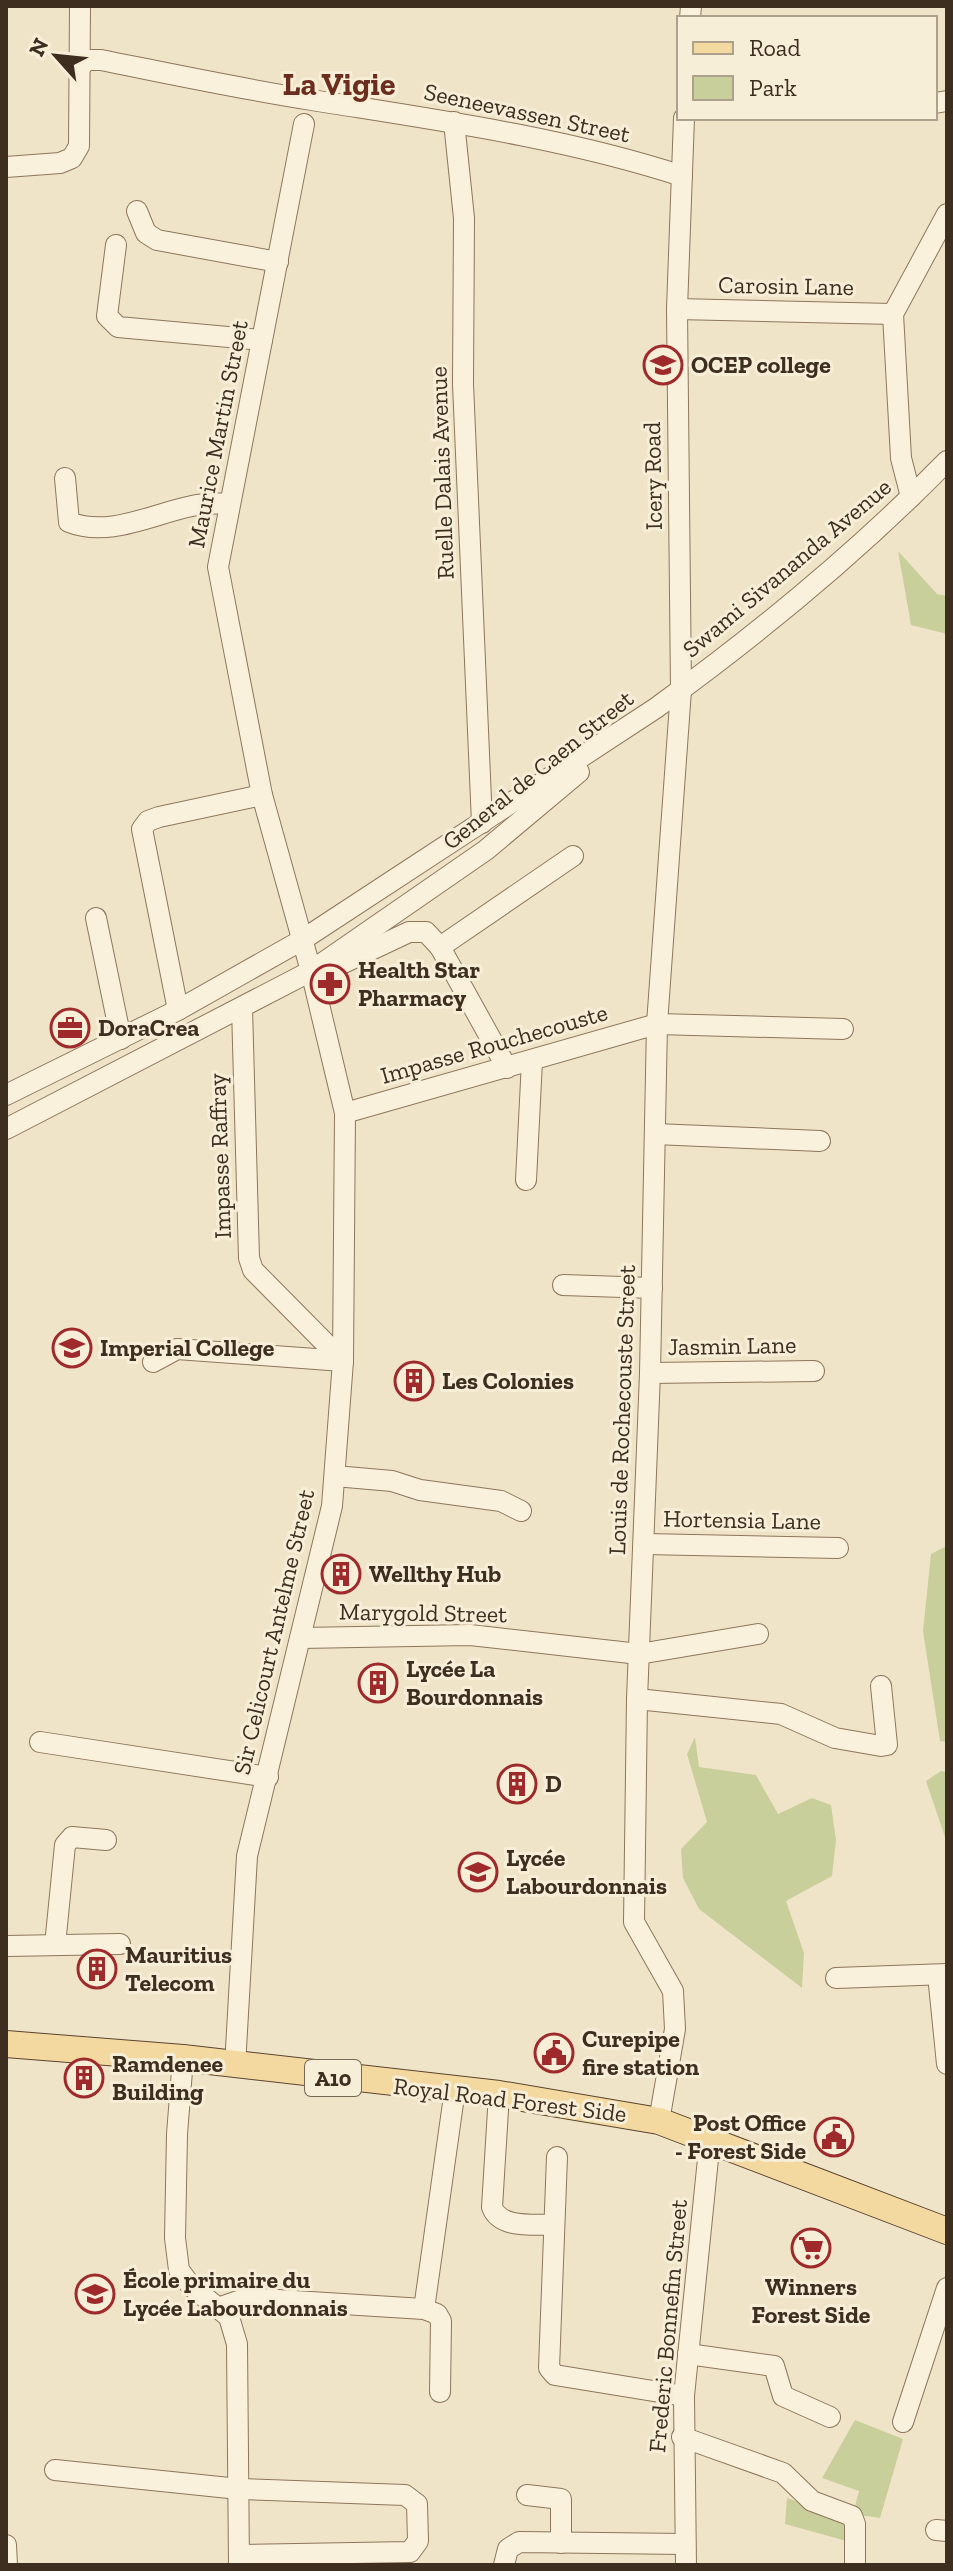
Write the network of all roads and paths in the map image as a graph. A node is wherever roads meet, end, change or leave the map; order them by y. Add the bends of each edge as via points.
1 (80, 6) edge
2 (79, 68) junction
3 (684, 120) edge
4 (454, 122) junction
5 (304, 124) dead end
6 (6, 167) edge
7 (682, 176) junction
8 (137, 211) dead end
9 (947, 214) edge
10 (116, 245) dead end
11 (278, 262) junction
12 (677, 309) junction
13 (893, 314) junction
14 (262, 340) junction
15 (947, 461) edge
16 (65, 478) dead end
17 (911, 497) junction
18 (230, 503) junction
19 (681, 690) junction
20 (656, 708) junction
21 (262, 795) junction
22 (482, 823) junction
23 (573, 856) dead end
24 (96, 918) dead end
25 (302, 940) junction
26 (440, 947) junction
27 (312, 975) junction
28 (242, 1008) junction
29 (178, 1010) junction
30 (657, 1024) junction
31 (843, 1029) dead end
32 (121, 1039) junction
33 (532, 1061) junction
34 (507, 1068) junction
35 (6, 1095) edge
36 (345, 1113) junction
37 (6, 1129) edge
38 (655, 1134) junction
39 (820, 1141) dead end
40 (526, 1180) dead end
41 (563, 1285) dead end
42 (652, 1288) junction
43 (343, 1361) junction
44 (153, 1362) dead end
45 (814, 1371) dead end
46 (650, 1373) junction
47 (335, 1476) junction
48 (521, 1511) dead end
49 (645, 1544) junction
50 (838, 1548) dead end
51 (758, 1634) dead end
52 (301, 1638) junction
53 (639, 1654) junction
54 (881, 1686) dead end
55 (637, 1699) junction
56 (40, 1742) dead end
57 (268, 1777) junction
58 (106, 1840) dead end
59 (120, 1944) dead end
60 (55, 1945) junction
61 (6, 1946) edge
62 (942, 1974) edge
63 (836, 1978) dead end
64 (6, 2044) edge
65 (183, 2058) junction
66 (947, 2064) edge
67 (235, 2066) junction
68 (455, 2089) junction
69 (499, 2094) junction
70 (659, 2121) junction
71 (710, 2139) junction
72 (557, 2157) dead end
73 (554, 2225) junction
74 (947, 2231) edge
75 (947, 2288) edge
76 (218, 2308) junction
77 (424, 2309) junction
78 (688, 2354) junction
79 (440, 2392) dead end
80 (684, 2396) junction
81 (830, 2417) dead end
82 (903, 2422) dead end
83 (682, 2437) junction
84 (55, 2470) dead end
85 (239, 2489) junction
86 (527, 2495) dead end
87 (561, 2543) junction
88 (6, 2545) edge
89 (686, 2555) edge
90 (239, 2560) edge
91 (855, 2563) edge
92 (7, 2565) edge
93 (504, 2565) edge

1 - 2 street
2 - 4 street, Seeneevassen Street via 87,60 101,60
2 - 6 street via 79,146 72,158
3 - 7 street, Icery Road
4 - 7 street, Seeneevassen Street via 626,158
4 - 22 street, Ruelle Dalais Avenue via 464,218 463,384
5 - 11 street, Maurice Martin Street
7 - 12 street, Icery Road
8 - 11 street via 146,233 157,240
9 - 13 street
10 - 14 street via 110,323
11 - 14 street, Maurice Martin Street
12 - 13 street, Carosin Lane
12 - 19 street, Icery Road
13 - 17 street via 901,458
14 - 18 street, Maurice Martin Street
15 - 17 street, Swami Sivananda Avenue
16 - 18 street via 66,513 78,526 132,525 193,506
17 - 19 street, Swami Sivananda Avenue
18 - 21 street, Maurice Martin Street via 218,567
19 - 20 street, Swami Sivananda Avenue
19 - 30 street, Louis de Rochecouste Street
20 - 22 street, General de Caen Street
20 - 27 street, General de Caen Street via 486,850
21 - 25 street, Maurice Martin Street
21 - 29 street via 159,817 142,829
22 - 25 street, General de Caen Street
23 - 26 street
24 - 32 street
25 - 27 street, Maurice Martin Street
25 - 29 street, General de Caen Street
26 - 27 street via 426,932 409,932
26 - 34 street
27 - 28 street, General de Caen Street
27 - 36 street, Sir Celicourt Antelme Street
28 - 37 street, General de Caen Street
28 - 43 street, Impasse Raffray via 249,1258 253,1270
29 - 32 street, General de Caen Street
30 - 31 street, Impasse Rouchecouste
30 - 33 street, Impasse Rouchecouste
30 - 38 street, Louis de Rochecouste Street
32 - 35 street, General de Caen Street
33 - 34 street, Impasse Rouchecouste
33 - 40 street
34 - 36 street, Impasse Rouchecouste
36 - 43 street, Sir Celicourt Antelme Street
38 - 39 street
38 - 42 street, Louis de Rochecouste Street
41 - 42 street
42 - 46 street, Louis de Rochecouste Street
43 - 44 street via 177,1349
43 - 47 street, Sir Celicourt Antelme Street
45 - 46 street, Jasmin Lane
46 - 49 street, Louis de Rochecouste Street
47 - 48 street via 501,1501
47 - 52 street, Sir Celicourt Antelme Street
49 - 50 street, Hortensia Lane
49 - 53 street, Louis de Rochecouste Street
51 - 53 street, Marygold Street
52 - 53 street, Marygold Street via 470,1635
52 - 57 street, Sir Celicourt Antelme Street
53 - 55 street, Louis de Rochecouste Street
54 - 55 street via 887,1745 881,1746 835,1738 781,1714
55 - 70 street, Louis de Rochecouste Street via 634,1922 673,1991 675,2029
56 - 57 street
57 - 67 street, Sir Celicourt Antelme Street via 247,1856
58 - 60 street via 72,1837 65,1845
59 - 60 street
60 - 61 street
62 - 63 street
62 - 66 street
64 - 65 main road, Royal Road Forest Side / A10
65 - 67 main road, Royal Road Forest Side / A10
65 - 76 street via 175,2238 179,2270
67 - 68 main road, Royal Road Forest Side / A10
68 - 69 main road, Royal Road Forest Side / A10
68 - 77 street
69 - 70 main road, Royal Road Forest Side / A10
69 - 73 street via 495,2215 503,2222
70 - 71 main road, Royal Road Forest Side / A10
71 - 74 main road, Royal Road Forest Side / A10
71 - 78 street, Frederic Bonnefin Street
72 - 73 street
73 - 80 street via 549,2368 555,2375
75 - 82 street
76 - 77 street via 247,2298
76 - 85 street via 229,2317 237,2344
77 - 79 street via 441,2321
78 - 80 street, Frederic Bonnefin Street
78 - 81 street via 774,2366 783,2396
80 - 83 street, Frederic Bonnefin Street
83 - 89 street, Frederic Bonnefin Street
83 - 91 street via 783,2473 812,2501 852,2516
84 - 85 street
85 - 90 street
85 - 90 street via 405,2495 417,2504 418,2541 410,2552
86 - 87 street via 561,2499
87 - 89 street
87 - 93 street via 514,2544
88 - 92 street

